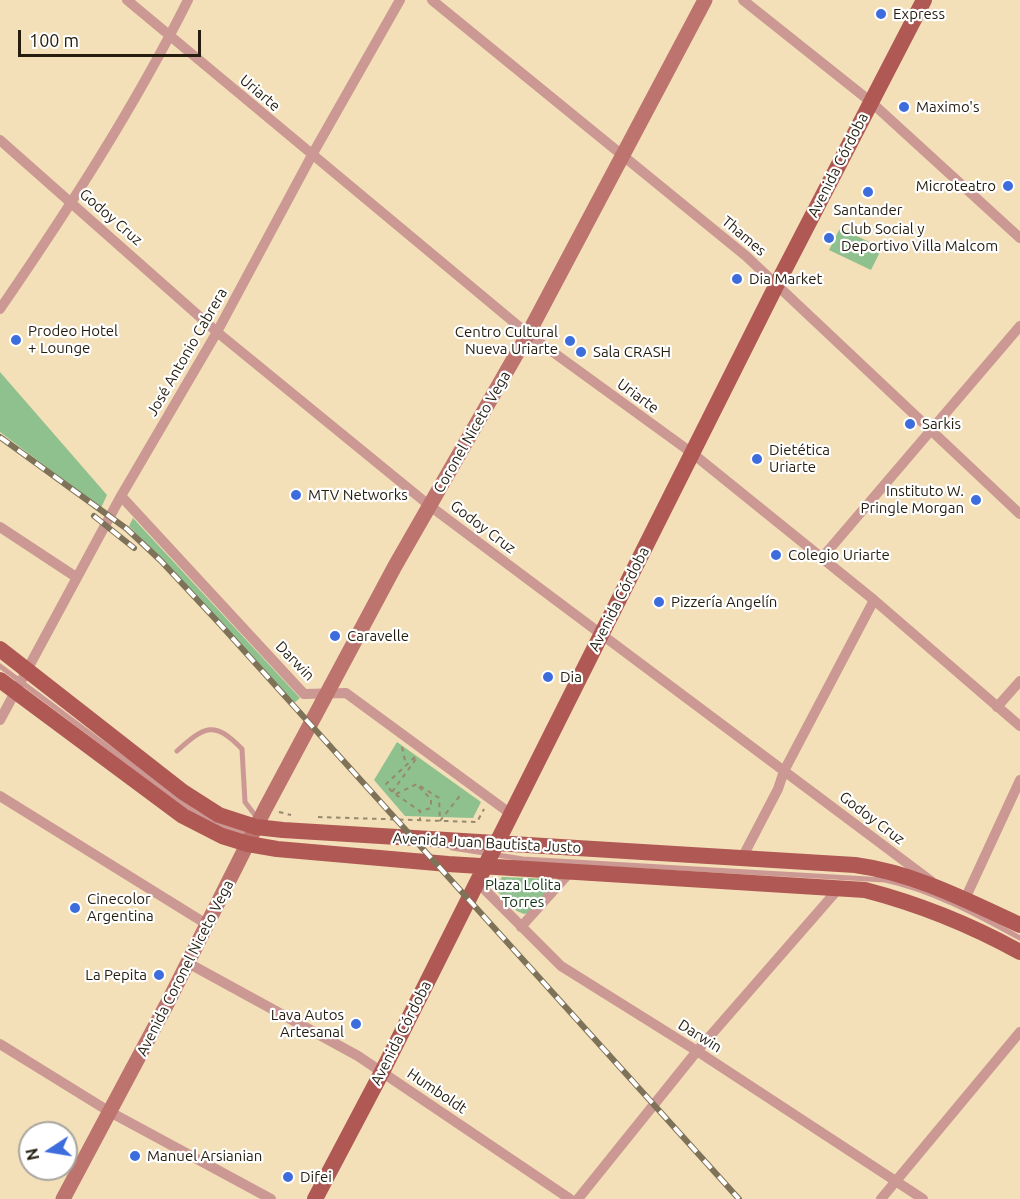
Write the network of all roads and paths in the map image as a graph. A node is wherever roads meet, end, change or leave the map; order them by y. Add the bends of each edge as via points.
1 (127, 0) edge
2 (188, 0) edge
3 (400, 0) edge
4 (432, 0) edge
5 (705, 0) edge
6 (743, 0) edge
7 (924, 0) edge
8 (170, 37) junction
9 (871, 102) junction
10 (0, 140) edge
11 (312, 155) junction
12 (624, 156) junction
13 (72, 203) junction
14 (1020, 238) edge
15 (777, 284) junction
16 (0, 309) edge
17 (1020, 326) edge
18 (217, 332) junction
19 (528, 334) junction
20 (931, 431) junction
21 (692, 453) junction
22 (121, 496) junction
23 (430, 506) junction
24 (1020, 514) edge
25 (0, 527) edge
26 (821, 559) junction
27 (76, 577) junction
28 (874, 600) junction
29 (601, 634) junction
30 (0, 649) edge
31 (0, 666) edge
32 (0, 680) edge
33 (20, 681) junction
34 (1020, 681) edge
35 (328, 693) junction
36 (997, 707) junction
37 (0, 720) edge
38 (1020, 726) edge
39 (305, 735) joint
40 (423, 749) junction
41 (177, 751) dead end
42 (784, 771) junction
43 (1020, 780) edge
44 (469, 783) junction
45 (417, 784) junction
46 (392, 792) junction
47 (396, 795) junction
48 (0, 796) edge
49 (490, 798) junction
50 (420, 811) junction
51 (511, 814) junction
52 (293, 816) dead end
53 (316, 816) dead end
54 (420, 820) junction
55 (440, 821) junction
56 (257, 828) junction
57 (445, 848) dead end
58 (742, 858) junction
59 (486, 861) junction
60 (571, 871) junction
61 (840, 887) junction
62 (942, 889) junction
63 (965, 899) junction
64 (208, 925) junction
65 (1020, 925) edge
66 (521, 927) junction
67 (1020, 938) edge
68 (1020, 952) edge
69 (188, 963) junction
70 (1020, 1032) edge
71 (0, 1044) edge
72 (697, 1052) junction
73 (382, 1072) junction
74 (110, 1112) junction
75 (896, 1181) junction
76 (63, 1199) edge
77 (271, 1199) edge
78 (315, 1199) edge
79 (570, 1199) edge
80 (578, 1199) edge
81 (881, 1199) edge
82 (923, 1199) edge

1 - 8 street, Uriarte
2 - 8 street
3 - 11 street, José Antonio Cabrera
4 - 12 street, Thames
5 - 12 street, Coronel Niceto Vega
6 - 9 street
7 - 9 main road, Avenida Córdoba
8 - 11 street, Uriarte
8 - 13 street
9 - 14 street
9 - 15 main road, Avenida Córdoba
10 - 13 street, Godoy Cruz
11 - 18 street, José Antonio Cabrera
11 - 19 street, Uriarte
12 - 15 street, Thames
12 - 19 street, Coronel Niceto Vega
13 - 16 street
13 - 18 street, Godoy Cruz
15 - 20 street, Thames
15 - 21 main road, Avenida Córdoba
17 - 20 street
18 - 22 street, José Antonio Cabrera
18 - 23 street, Godoy Cruz
19 - 21 street, Uriarte
19 - 23 street, Coronel Niceto Vega
20 - 24 street, Thames
20 - 26 street
21 - 26 street, Uriarte
21 - 29 main road, Avenida Córdoba
22 - 27 street, José Antonio Cabrera
22 - 35 street, Darwin via 304,694
23 - 29 street, Godoy Cruz
23 - 35 street, Coronel Niceto Vega
25 - 27 street
26 - 28 street, Uriarte
27 - 33 street, José Antonio Cabrera
28 - 36 street, Uriarte
28 - 42 street
29 - 42 street, Godoy Cruz
29 - 51 main road, Avenida Córdoba
30 - 33 main road, Avenida Juan Bautista Justo
31 - 33 lane
32 - 33 main road, Avenida Juan Bautista Justo
33 - 37 street, José Antonio Cabrera
33 - 56 main road, Avenida Juan Bautista Justo via 219,815
33 - 56 main road, Avenida Juan Bautista Justo via 183,816 222,836
34 - 36 street
35 - 39 street, Coronel Niceto Vega
35 - 40 street, Darwin via 346,693
36 - 38 street, Uriarte
39 - 56 street, Avenida Coronel Niceto Vega
40 - 44 street, Darwin
40 - 46 path
40 - 46 path via 386,784
41 - 56 lane via 207,729 227,733 242,749 244,801
42 - 58 street
42 - 62 street, Godoy Cruz
43 - 63 street
44 - 49 street, Darwin
44 - 55 path
45 - 47 path
45 - 50 path via 430,799 431,808
45 - 55 path via 439,798
46 - 47 path
47 - 50 path
48 - 64 street
49 - 51 street, Darwin
49 - 55 path via 477,822
50 - 54 path
51 - 59 main road, Avenida Córdoba
52 - 56 path
53 - 54 path
54 - 55 path
56 - 59 main road, Avenida Juan Bautista Justo
56 - 59 main road, Avenida Juan Bautista Justo via 277,849
56 - 64 street, Avenida Coronel Niceto Vega
57 - 59 lane
58 - 59 main road, Avenida Juan Bautista Justo
58 - 62 main road, Avenida Juan Bautista Justo via 884,868
59 - 60 main road, Avenida Juan Bautista Justo
59 - 66 street, Darwin
59 - 67 lane via 523,859 885,880 936,896
59 - 73 main road, Avenida Córdoba
60 - 61 main road, Avenida Juan Bautista Justo
60 - 66 street
61 - 68 main road, Avenida Juan Bautista Justo via 909,902
61 - 72 street
62 - 63 main road, Avenida Juan Bautista Justo
63 - 65 main road, Avenida Juan Bautista Justo
64 - 69 street, Avenida Coronel Niceto Vega
66 - 72 street, Darwin via 570,972
69 - 73 street, Humboldt
69 - 74 street, Avenida Coronel Niceto Vega
70 - 75 street
71 - 74 street
72 - 75 street, Darwin
72 - 80 street
73 - 78 main road, Avenida Córdoba
73 - 79 street, Humboldt
74 - 76 street, Avenida Coronel Niceto Vega
74 - 77 street
75 - 81 street
75 - 82 street, Darwin

